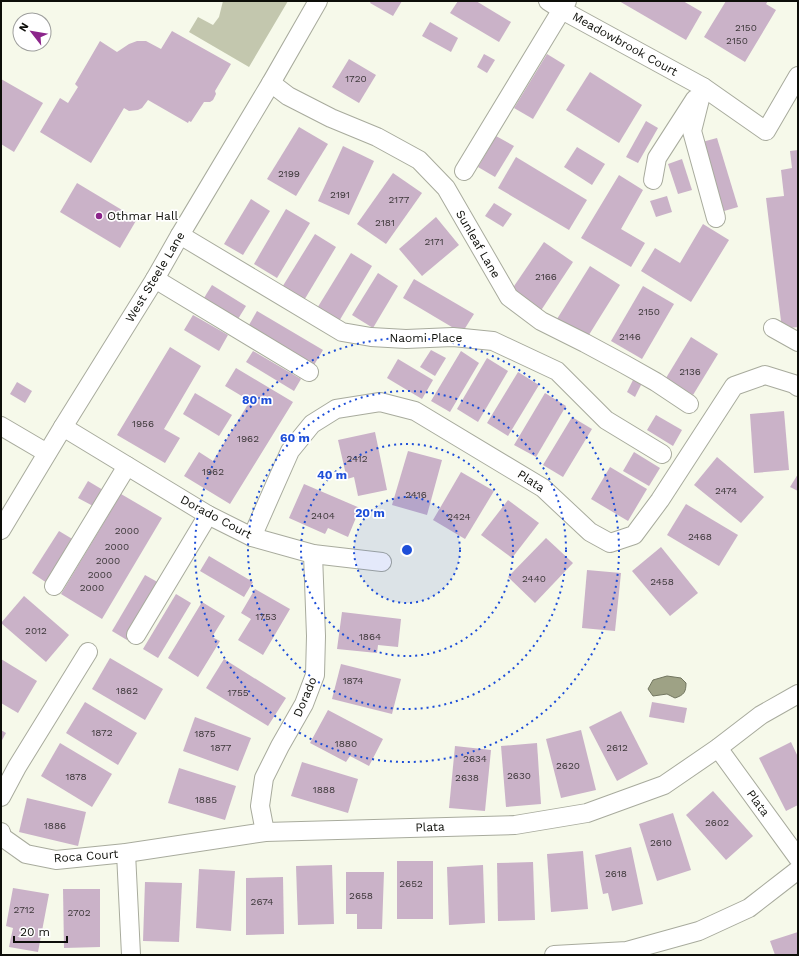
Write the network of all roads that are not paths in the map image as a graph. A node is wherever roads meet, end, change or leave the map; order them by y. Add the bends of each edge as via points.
1 (318, 1) edge
2 (559, 4) edge
3 (798, 76) edge
4 (271, 83) junction
5 (703, 87) junction
6 (464, 171) dead end
7 (653, 180) dead end
8 (716, 218) dead end
9 (180, 235) junction
10 (155, 278) junction
11 (773, 328) dead end
12 (798, 342) edge
13 (309, 372) dead end
14 (798, 387) edge
15 (689, 404) dead end
16 (1, 426) edge
17 (63, 427) junction
18 (47, 453) junction
19 (662, 454) dead end
20 (127, 466) junction
21 (208, 515) junction
22 (1, 530) edge
23 (252, 537) junction
24 (313, 554) junction
25 (382, 562) dead end
26 (54, 586) dead end
27 (136, 635) dead end
28 (88, 652) dead end
29 (798, 694) edge
30 (718, 748) junction
31 (1, 797) edge
32 (1, 832) edge
33 (265, 832) junction
34 (126, 853) junction
35 (798, 858) edge
36 (798, 870) edge
37 (131, 955) edge
38 (554, 955) edge

1 - 4 street, West Steele Lane
2 - 5 street, Meadowbrook Court
2 - 6 street
3 - 5 street, Meadowbrook Court via 766,131
4 - 9 street, West Steele Lane
4 - 15 street, Sunleaf Lane via 288,96 377,137 419,160 446,188 509,298 541,321 624,364
5 - 7 street via 657,158
5 - 8 street via 692,131
9 - 10 street, West Steele Lane
9 - 19 street, Naomi Place via 342,332 406,339 454,337 493,340 557,371 606,420
10 - 13 street
10 - 17 street, West Steele Lane
11 - 12 street
14 - 23 street, Plata via 765,375 734,386 660,500 634,535 610,543 590,532 543,488 415,411 380,402 336,409 312,424 290,451
16 - 18 street
17 - 18 street, West Steele Lane
17 - 20 street, Dorado Court
18 - 22 street, West Steele Lane
20 - 21 street, Dorado Court
20 - 26 street
21 - 23 street, Dorado Court
21 - 27 street
23 - 24 street, Dorado Court
24 - 25 street, Dorado Court
24 - 33 street, Dorado via 315,675 304,704 264,778 260,806
28 - 31 street
29 - 30 street, Plata via 761,715
30 - 33 street, Plata via 664,785 587,813 515,825
30 - 35 street, Plata
32 - 34 street, Roca Court via 2,836 26,854 56,860
33 - 34 street, Plata
34 - 37 street, Roca Court
36 - 38 street via 749,908 699,931 627,951

